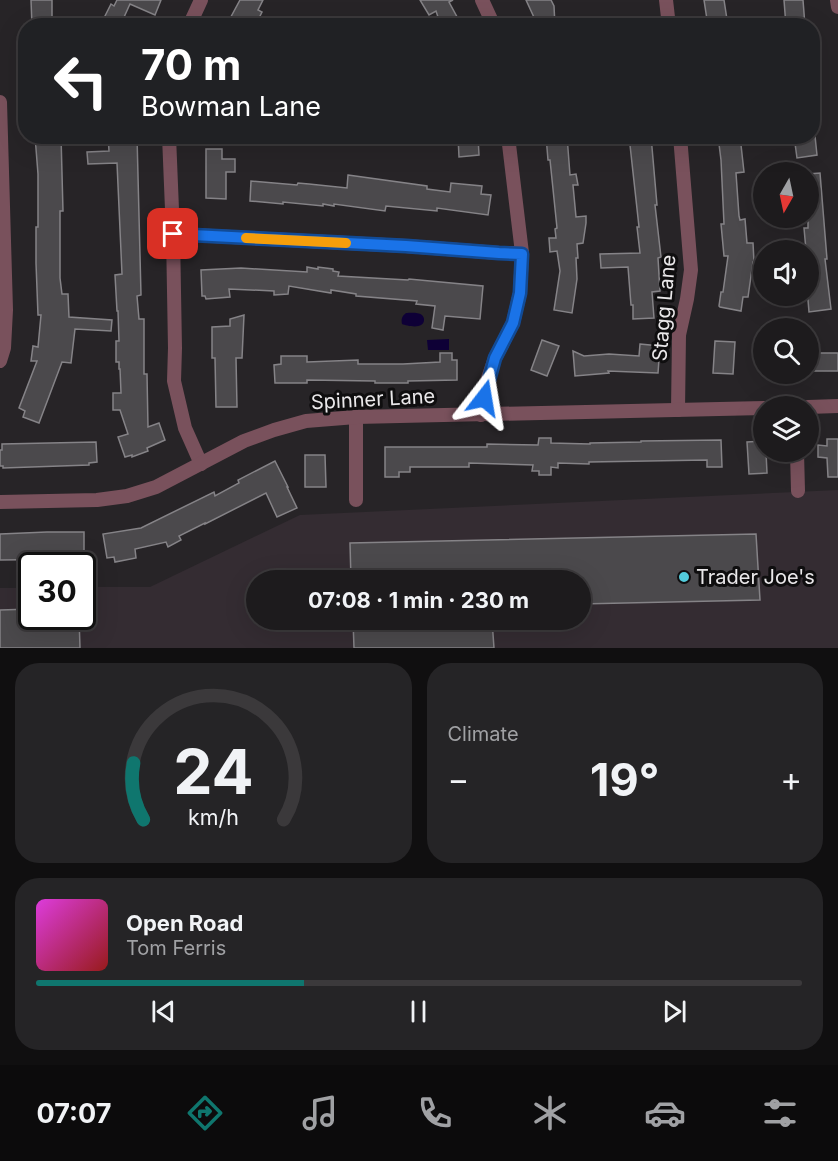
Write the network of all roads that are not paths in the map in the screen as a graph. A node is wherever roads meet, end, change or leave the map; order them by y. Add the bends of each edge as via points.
1 (201, 0) edge
2 (482, 0) edge
3 (666, 0) edge
4 (837, 0) edge
5 (838, 7) edge
6 (193, 18) edge
7 (490, 18) edge
8 (668, 18) edge
9 (0, 102) edge
10 (169, 144) edge
11 (509, 144) edge
12 (681, 144) edge
13 (173, 234) junction
14 (522, 254) junction
15 (0, 361) edge
16 (838, 406) edge
17 (819, 407) edge
18 (753, 408) edge
19 (678, 410) junction
20 (481, 415) junction
21 (356, 417) junction
22 (797, 462) edge
23 (201, 464) junction
24 (798, 491) dead end
25 (356, 500) dead end
26 (0, 502) edge

1 - 6 street
2 - 7 street
3 - 8 street
4 - 5 street
9 - 15 street via 6,310
10 - 13 street
11 - 14 street
12 - 19 street, Stagg Lane via 691,270 679,335
13 - 14 street
13 - 23 street via 174,381 185,428
14 - 20 street via 520,293 513,323 488,378
16 - 17 street
18 - 19 street, Spinner Lane
19 - 20 street, Spinner Lane
20 - 21 street, Spinner Lane
21 - 23 street, Spinner Lane via 306,421 274,429
21 - 25 street
22 - 24 street
23 - 26 street, Spinner Lane via 156,487 127,496

